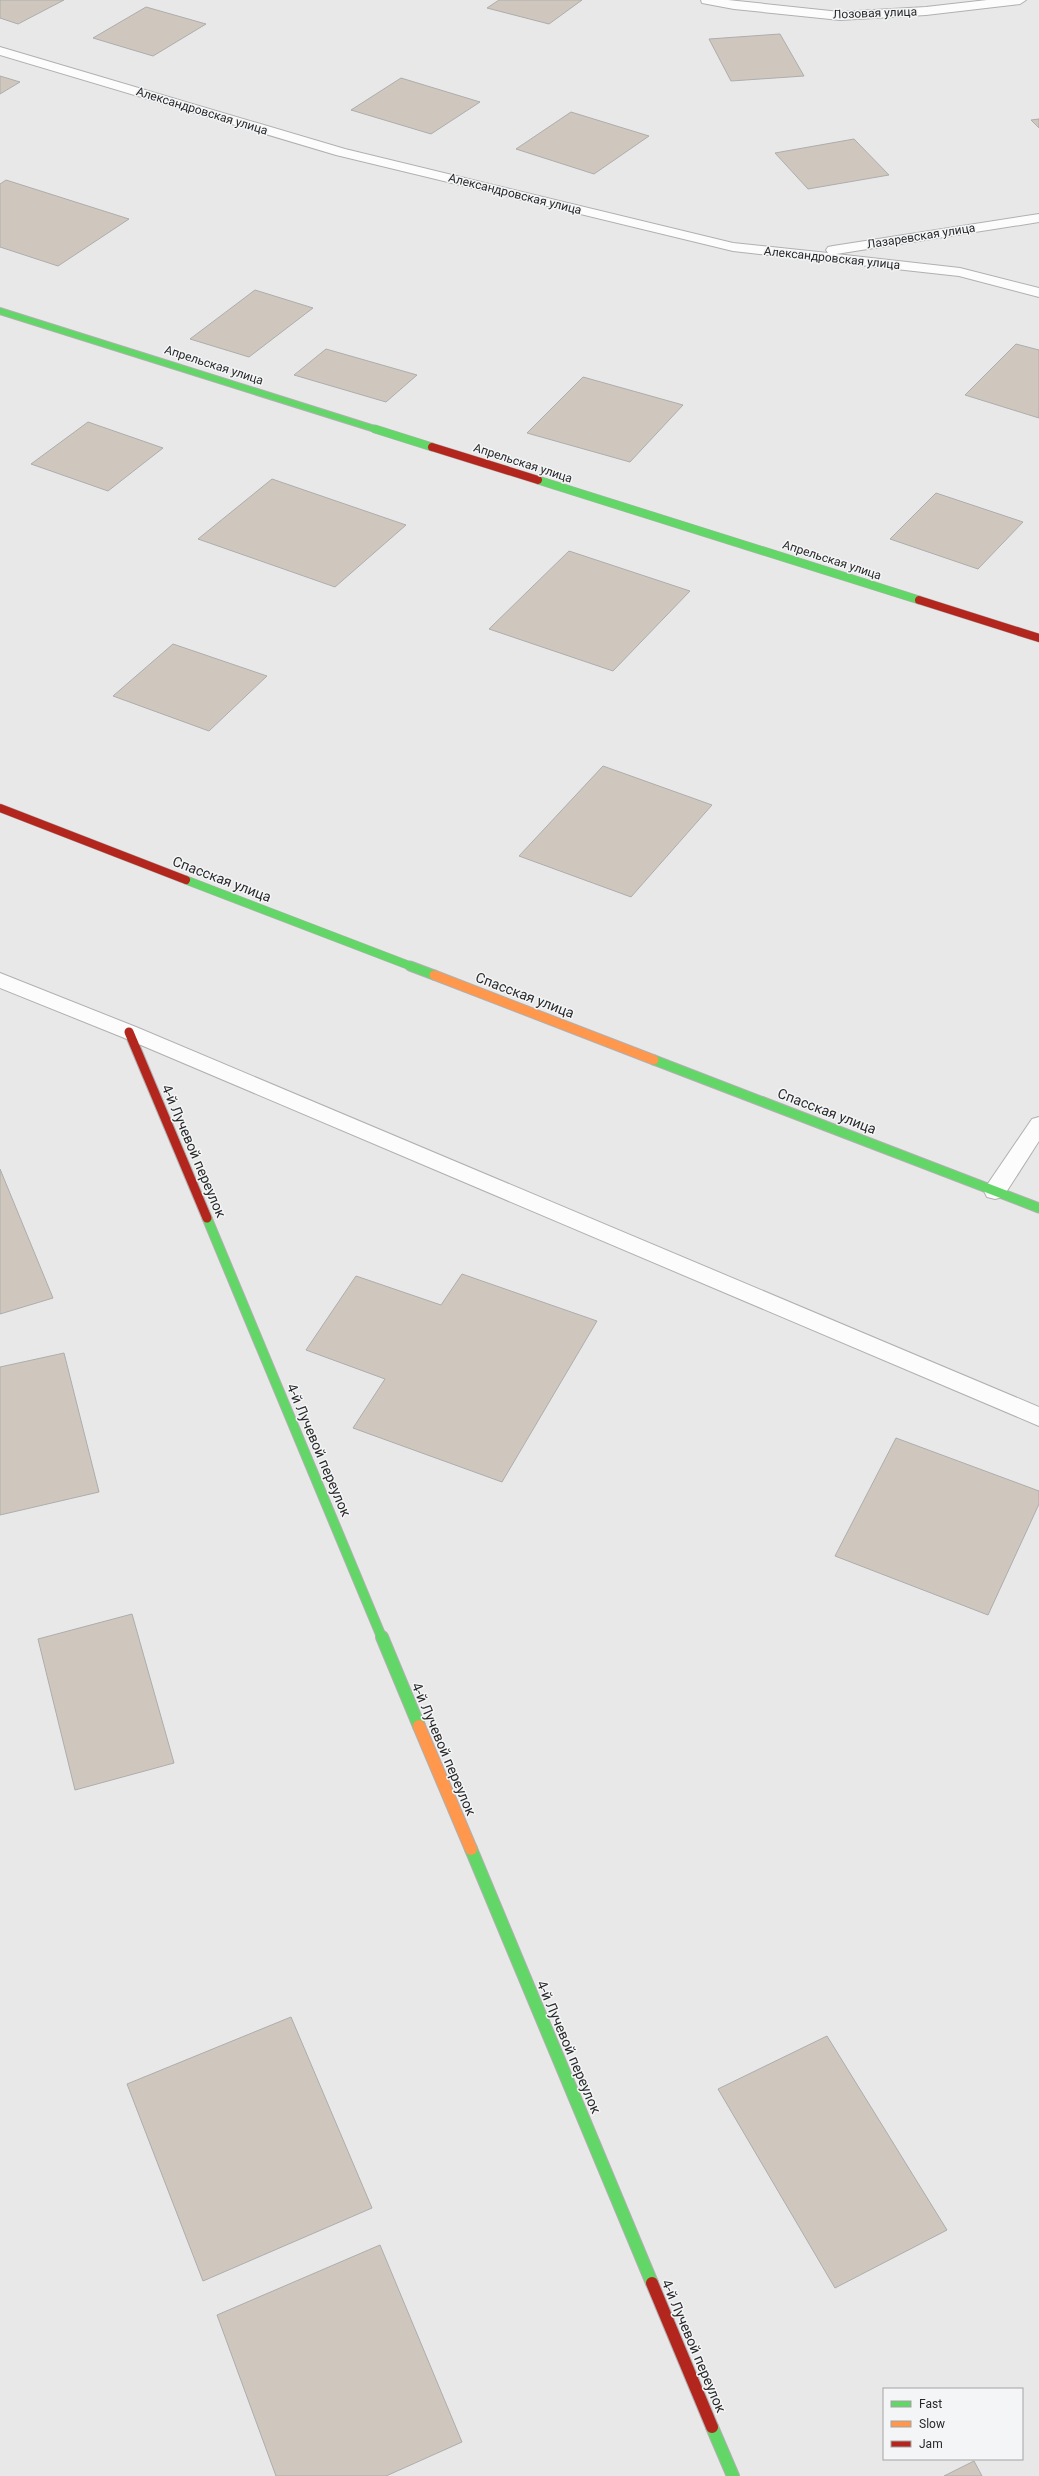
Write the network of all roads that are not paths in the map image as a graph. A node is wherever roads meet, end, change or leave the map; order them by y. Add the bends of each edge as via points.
1 (707, 0) edge
2 (1020, 0) edge
3 (0, 51) edge
4 (1039, 218) edge
5 (803, 254) junction
6 (1039, 293) edge
7 (0, 311) edge
8 (1039, 638) edge
9 (0, 808) edge
10 (0, 980) edge
11 (129, 1032) junction
12 (1039, 1124) edge
13 (995, 1191) junction
14 (1039, 1208) edge
15 (1039, 1417) edge
16 (733, 2476) edge

1 - 2 street, Лозовая улица via 734,6 840,16 926,11
3 - 5 street, Александровская улица via 341,152 733,247
4 - 5 street, Лазаревская улица
5 - 6 street, Александровская улица via 960,272
7 - 8 street, Апрельская улица
9 - 13 street, Спасская улица
10 - 11 street
11 - 15 street
11 - 16 street, 4-й Лучевой переулок
12 - 13 street
13 - 14 street, Спасская улица

